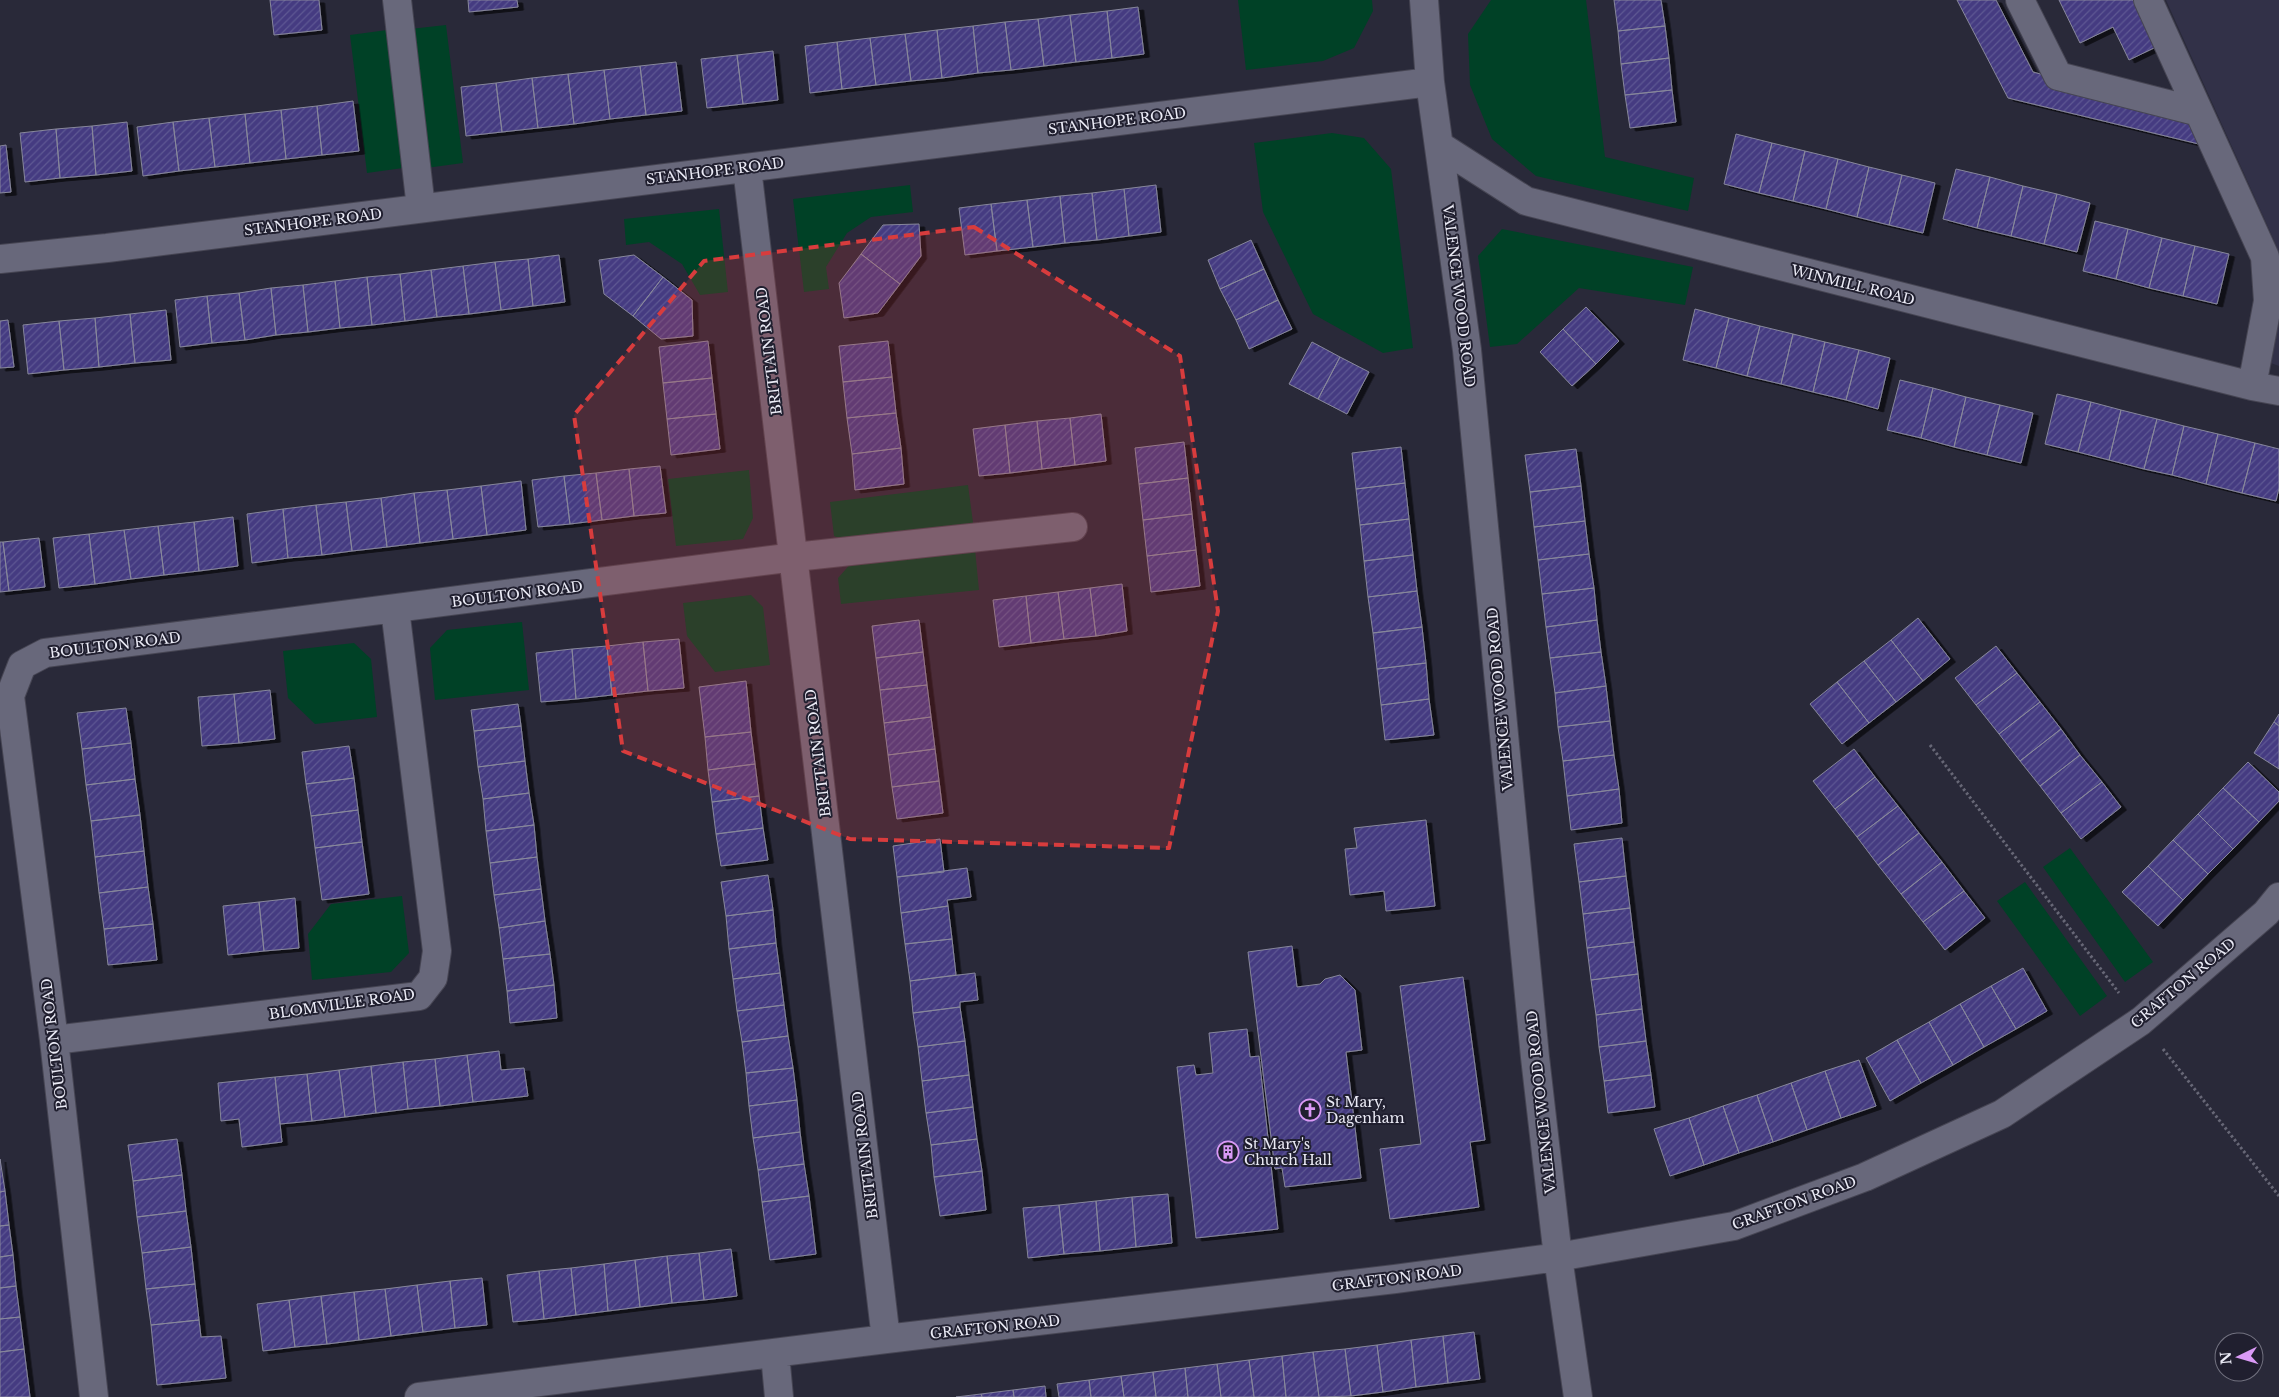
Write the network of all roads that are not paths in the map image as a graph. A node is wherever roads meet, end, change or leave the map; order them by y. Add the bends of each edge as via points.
1 (397, 0) edge
2 (2020, 0) edge
3 (2148, 0) edge
4 (1428, 3) edge
5 (1430, 82) junction
6 (2199, 112) junction
7 (1440, 146) junction
8 (747, 168) junction
9 (420, 208) junction
10 (0, 259) edge
11 (2252, 386) junction
12 (2279, 391) edge
13 (1073, 527) dead end
14 (795, 557) junction
15 (395, 610) junction
16 (2279, 897) edge
17 (54, 1040) junction
18 (1558, 1257) junction
19 (886, 1339) junction
20 (775, 1354) junction
21 (94, 1397) edge
22 (419, 1397) edge
23 (779, 1397) edge
24 (1578, 1397) edge

1 - 9 street
2 - 6 street via 2058,76
3 - 6 street
4 - 5 street, VALENCE WOOD ROAD
5 - 7 street, VALENCE WOOD ROAD
5 - 8 street, STANHOPE ROAD
6 - 11 street via 2265,258 2268,301
7 - 11 street, WINMILL ROAD via 1526,201
7 - 18 street, VALENCE WOOD ROAD via 1467,350 1533,1037
8 - 9 street, STANHOPE ROAD
8 - 14 street, BRITTAIN ROAD
9 - 10 street, STANHOPE ROAD
11 - 12 street, WINMILL ROAD
13 - 14 street, BOULTON ROAD
14 - 15 street, BOULTON ROAD
14 - 19 street, BRITTAIN ROAD
15 - 17 street, BOULTON ROAD via 45,653 22,665 10,696
15 - 17 street, BLOMVILLE ROAD via 437,951 433,978 419,996
16 - 18 street, GRAFTON ROAD via 2266,913 2140,1021 2002,1114 1865,1177 1734,1226
17 - 21 street, BOULTON ROAD
18 - 19 street, GRAFTON ROAD
18 - 24 street, VALENCE WOOD ROAD
19 - 20 street, GRAFTON ROAD
20 - 22 street, GRAFTON ROAD
20 - 23 street

